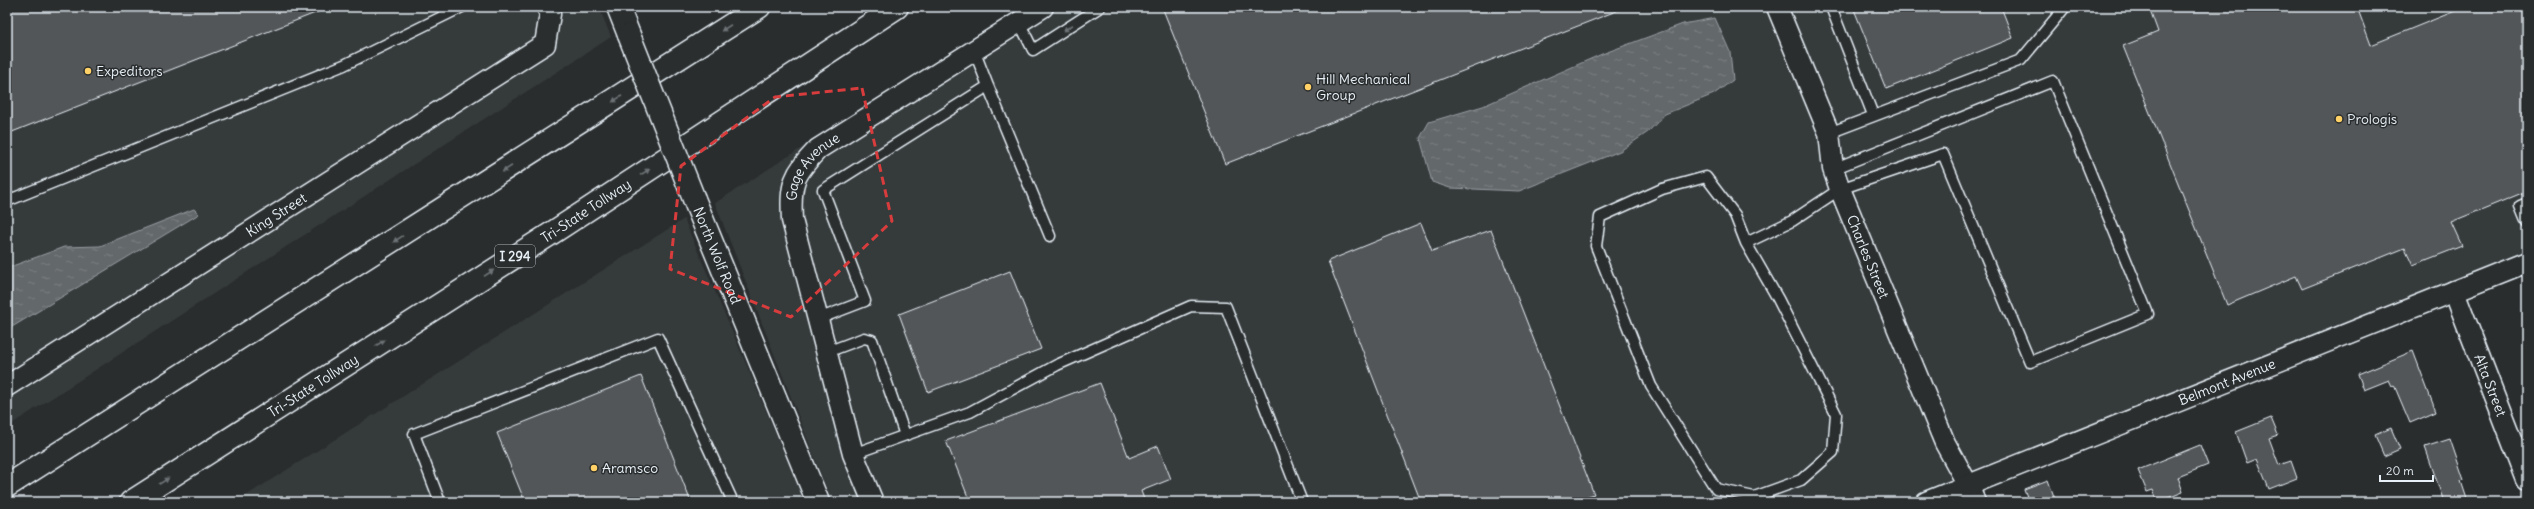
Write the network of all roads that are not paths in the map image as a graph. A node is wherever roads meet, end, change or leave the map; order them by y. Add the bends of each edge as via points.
1 (462, 7) edge
2 (547, 7) edge
3 (618, 7) edge
4 (759, 7) edge
5 (897, 7) edge
6 (1042, 7) edge
7 (1100, 7) edge
8 (1777, 7) edge
9 (1831, 7) edge
10 (2064, 7) edge
11 (1018, 22) junction
12 (974, 50) junction
13 (988, 86) junction
14 (1873, 115) junction
15 (1829, 133) junction
16 (1833, 169) junction
17 (1840, 189) junction
18 (7, 201) edge
19 (2527, 203) edge
20 (2527, 224) edge
21 (1050, 236) dead end
22 (1746, 243) junction
23 (2527, 262) edge
24 (2454, 291) junction
25 (818, 319) junction
26 (827, 352) junction
27 (7, 386) edge
28 (905, 435) junction
29 (854, 454) junction
30 (2527, 480) edge
31 (7, 486) edge
32 (1972, 494) edge
33 (131, 502) edge
34 (440, 502) edge
35 (733, 502) edge
36 (818, 502) edge
37 (873, 502) edge
38 (1302, 502) edge
39 (1926, 502) edge

1 - 18 lane via 344,65
2 - 27 street, King Street via 550,14 545,44
3 - 36 main road, North Wolf Road, bridge
4 -> 31 main road
33 -> 5 main road, Tri-State Tollway / I 294 via 552,233
6 - 11 street, Gage Avenue
7 -> 11 lane via 1034,50
8 - 15 street, Charles Street
9 - 14 lane
10 - 14 lane via 2021,60
11 - 12 street, Gage Avenue
12 - 13 lane
12 - 25 street, Gage Avenue via 818,149 798,171 790,195 792,220
13 - 21 lane
13 - 25 lane via 823,190 865,301
14 - 15 lane
15 - 16 street, Charles Street
16 - 17 street, Charles Street
16 - 17 lane via 2053,80 2148,314 2030,362 1943,154
17 - 22 lane via 1792,221
17 - 32 street, Charles Street via 1945,443
19 - 20 lane via 2520,206
22 - 22 lane via 1778,299 1836,414 1833,452 1801,480 1754,497 1716,489 1667,412 1651,386 1596,246 1600,217 1662,189 1706,177 1735,215
23 - 24 street, Belmont Avenue
24 - 30 street, Alta Street
24 - 32 street, Belmont Avenue
25 - 26 street, Gage Avenue
26 - 28 lane via 864,338 872,340
26 - 29 street, Gage Avenue
28 - 29 lane
28 - 38 lane via 970,412 1056,365 1191,306 1226,307
29 - 37 street, Gage Avenue
32 - 39 street, Belmont Avenue
34 - 35 lane via 414,434 658,338

